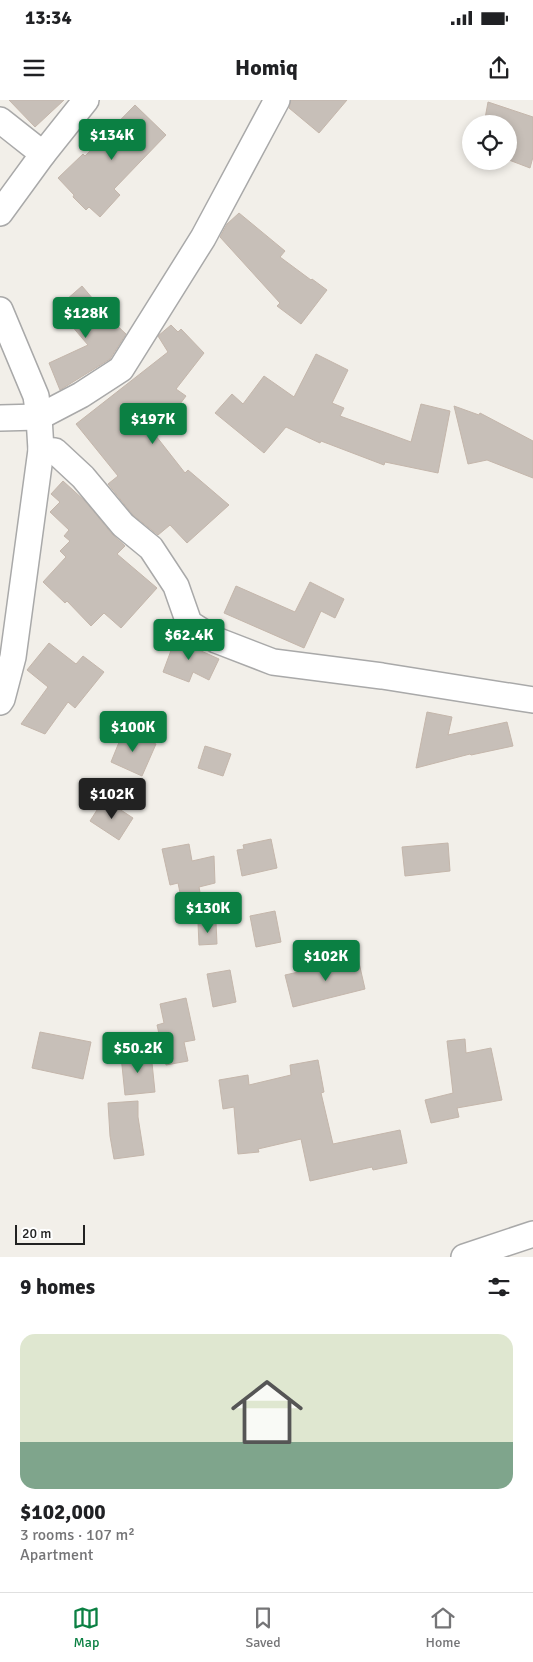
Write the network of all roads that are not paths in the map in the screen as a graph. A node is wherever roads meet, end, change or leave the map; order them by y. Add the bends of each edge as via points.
1 (86, 100) edge
2 (277, 100) edge
3 (0, 120) edge
4 (43, 154) junction
5 (0, 213) edge
6 (0, 310) edge
7 (39, 417) junction
8 (0, 418) edge
9 (41, 450) junction
10 (533, 700) edge
11 (0, 702) edge
12 (533, 1234) edge
13 (464, 1257) edge

1 - 4 street
2 - 7 street via 203,238 121,369
3 - 4 street
4 - 5 street
6 - 7 street via 36,396
7 - 8 street
7 - 9 street
9 - 10 street via 55,451 83,477 123,525 151,548 176,586 190,623 216,640 273,662
9 - 11 street via 13,657
12 - 13 street

